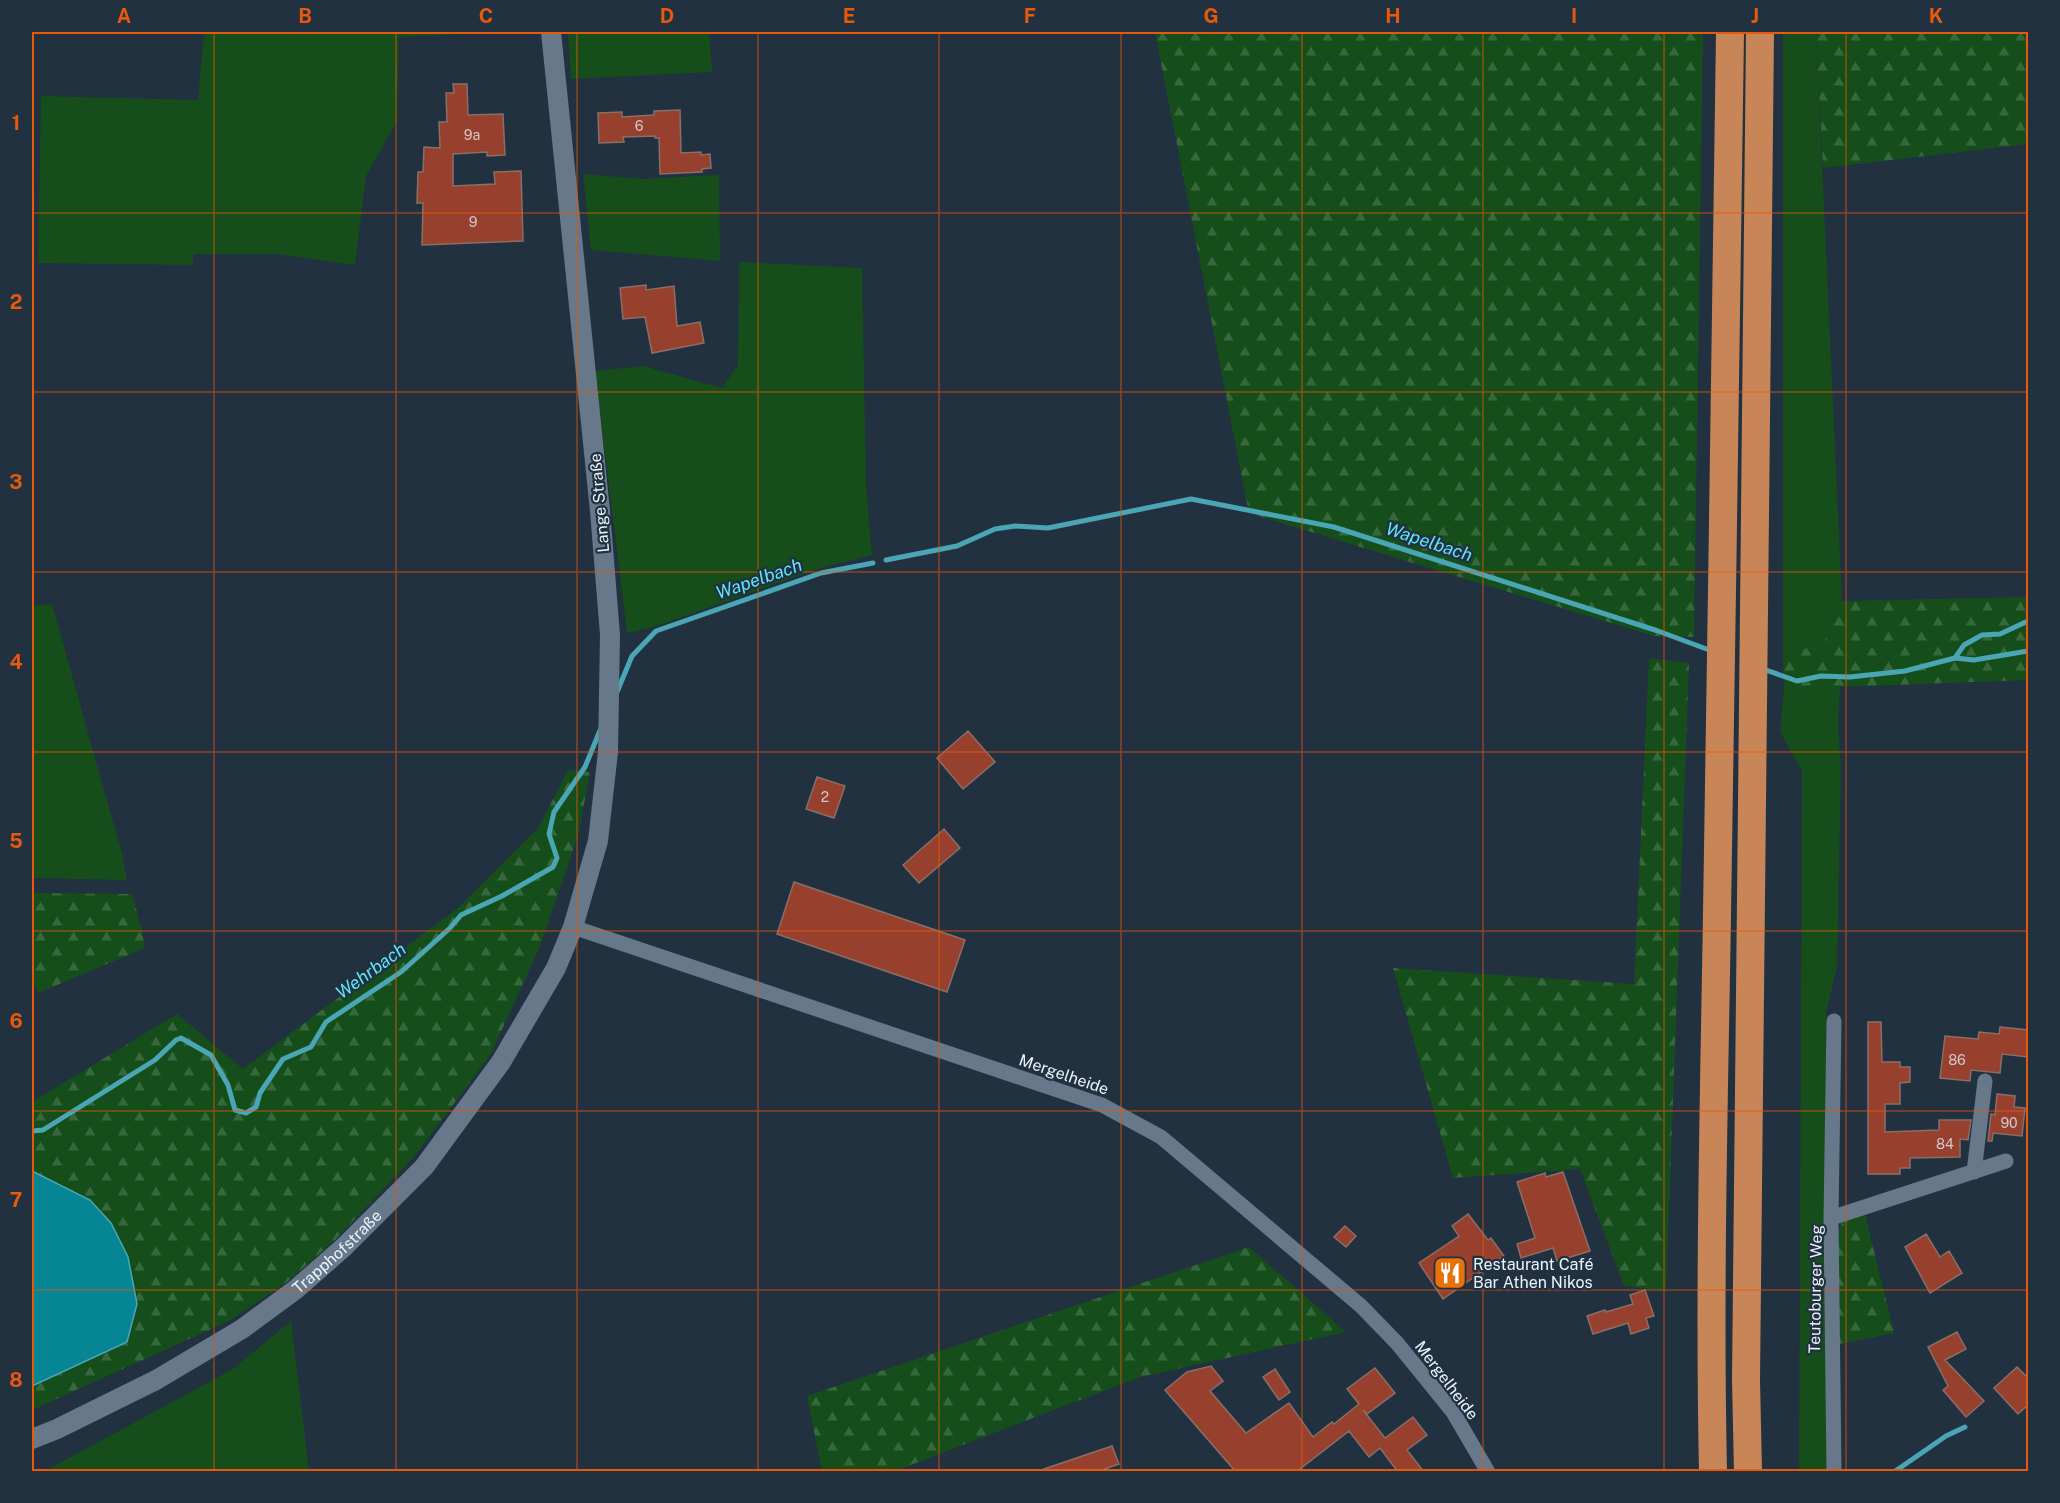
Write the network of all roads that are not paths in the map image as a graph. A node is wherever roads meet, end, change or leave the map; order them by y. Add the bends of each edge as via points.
1 (551, 32) edge
2 (1730, 32) edge
3 (1761, 32) edge
4 (573, 927) junction
5 (556, 968) joint
6 (1834, 1021) dead end
7 (1985, 1081) dead end
8 (2006, 1161) dead end
9 (1974, 1172) junction
10 (1831, 1218) junction
11 (32, 1439) edge
12 (1488, 1472) edge
13 (1713, 1472) edge
14 (1748, 1472) edge
15 (1834, 1472) edge

1 - 4 street, Lange Straße via 610,635 608,752 598,841
2 - 13 highway via 1714,1062
3 - 14 highway
4 - 5 street, Lange Straße
4 - 12 street, Mergelheide via 1102,1105 1161,1137 1375,1320 1453,1412
5 - 11 street, Trapphofstraße via 501,1062 424,1167 344,1247 242,1329 156,1380
6 - 10 street
7 - 9 street
8 - 9 street, Teutoburger Weg
9 - 10 street, Teutoburger Weg
10 - 15 street, Teutoburger Weg

